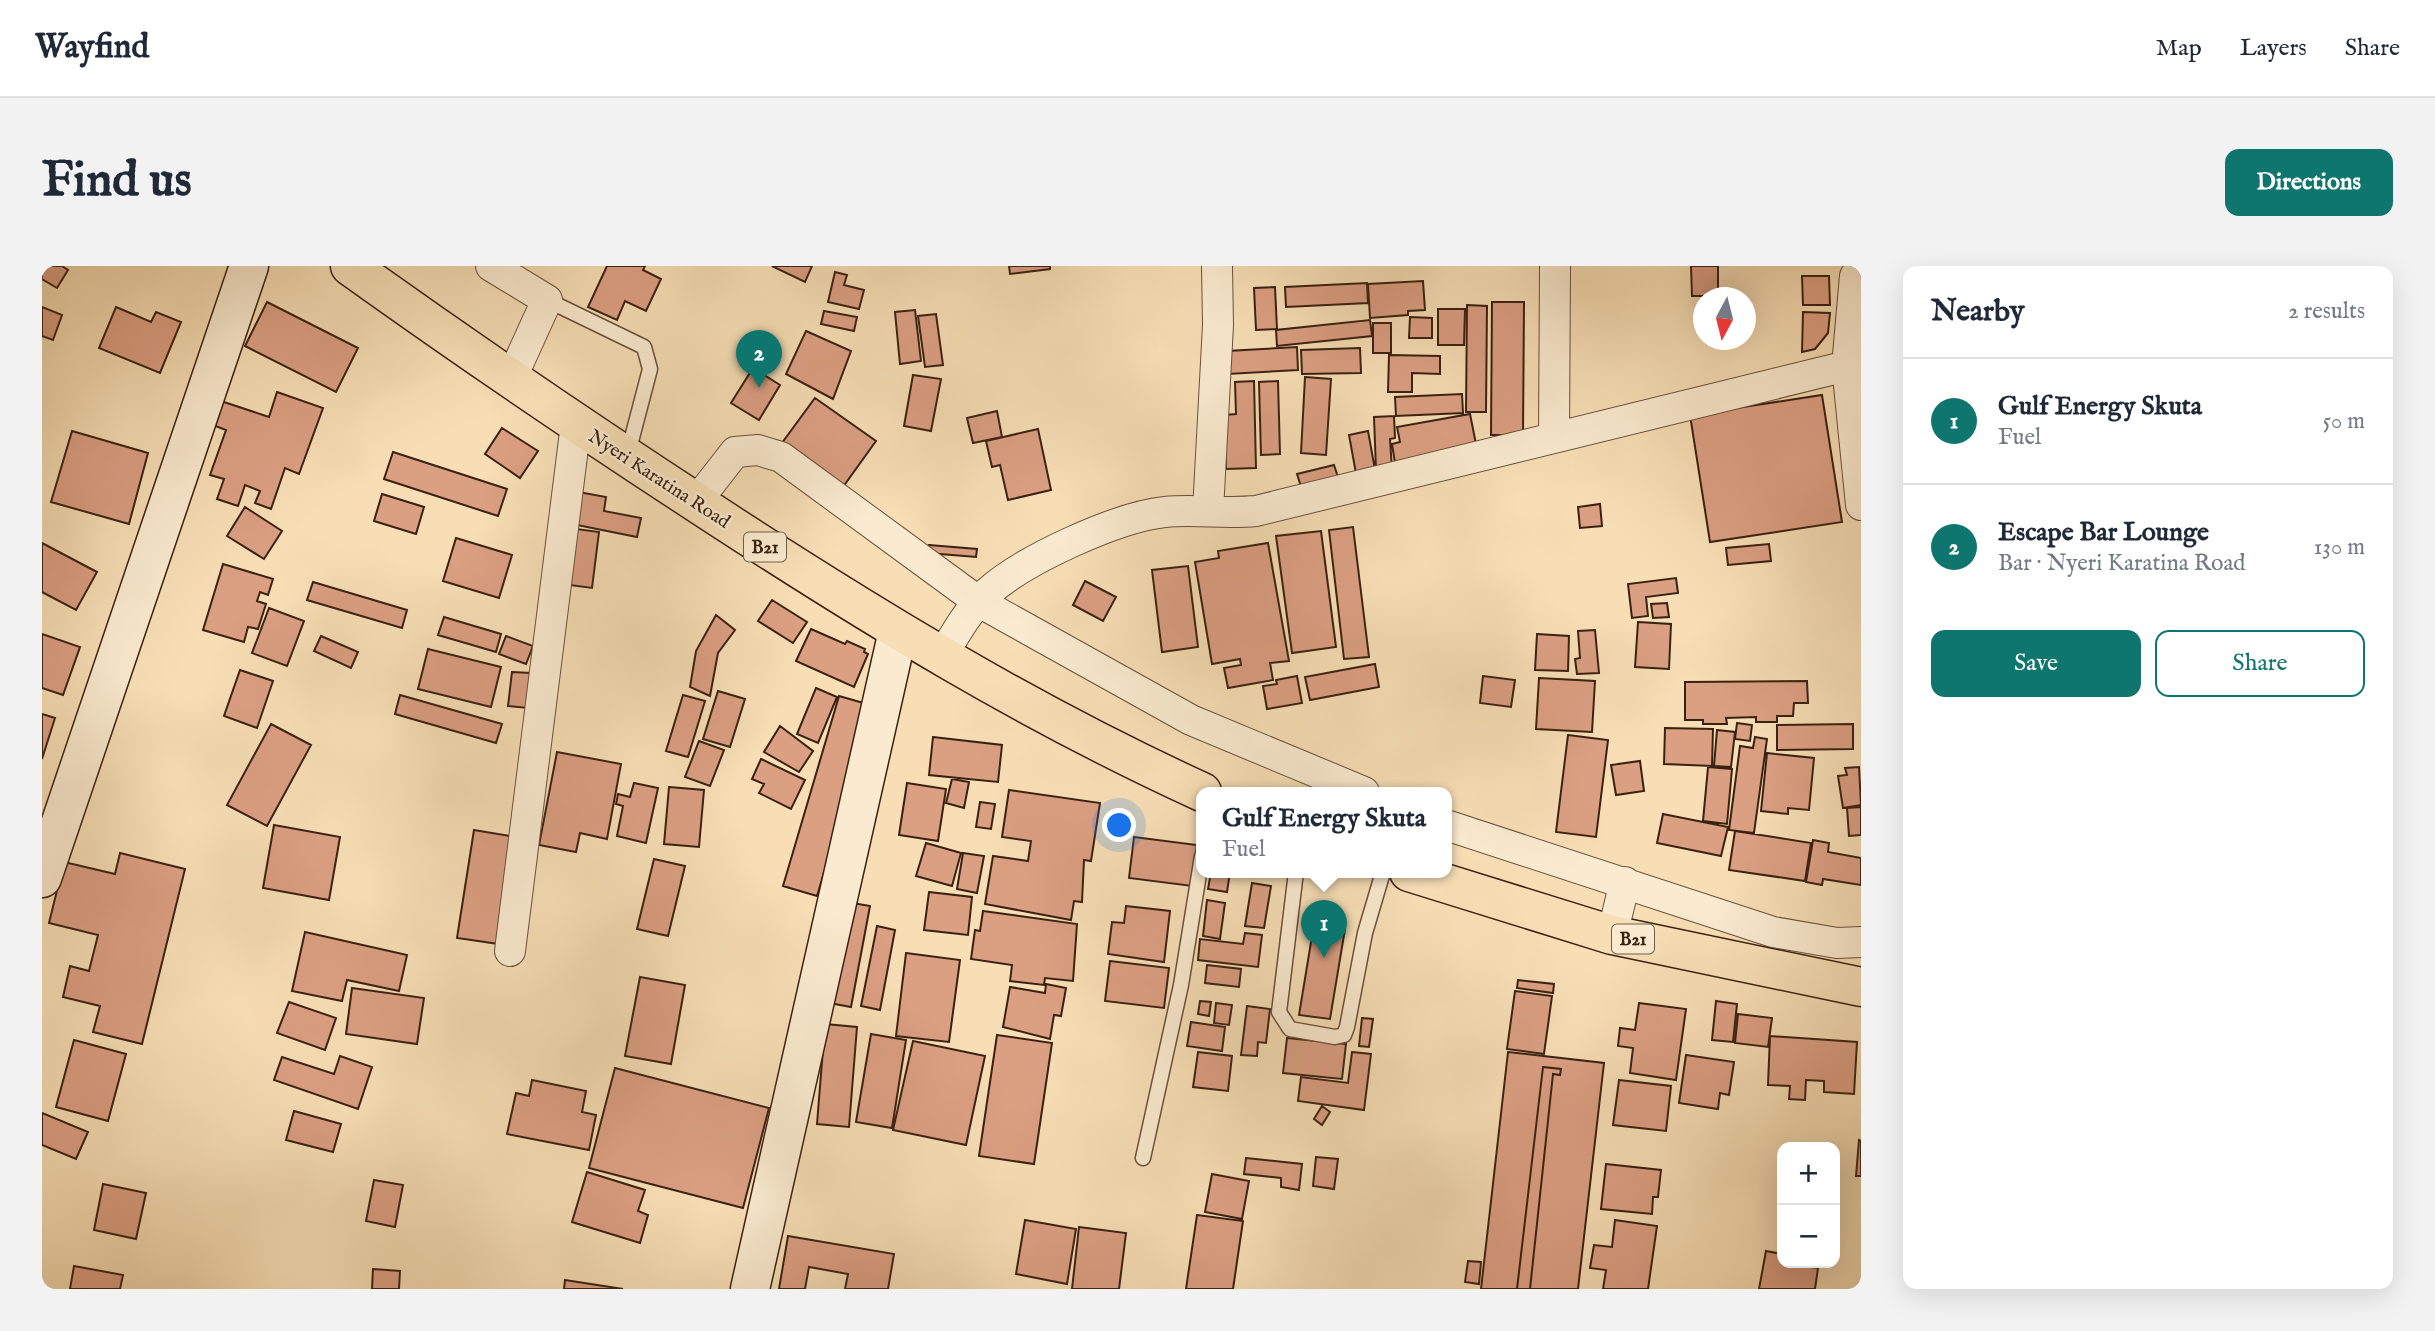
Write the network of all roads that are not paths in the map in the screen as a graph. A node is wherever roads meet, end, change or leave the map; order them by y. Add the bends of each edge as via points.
1 (249, 266) edge
2 (351, 266) edge
3 (491, 266) edge
4 (1217, 266) edge
5 (1555, 266) edge
6 (1857, 273) edge
7 (547, 300) junction
8 (1847, 366) junction
9 (512, 377) junction
10 (576, 424) junction
11 (1554, 437) junction
12 (627, 458) junction
13 (696, 502) junction
14 (1861, 505) edge
15 (1208, 511) junction
16 (979, 602) junction
17 (898, 631) junction
18 (941, 658) junction
19 (1352, 787) edge
20 (1196, 789) edge
21 (1452, 827) edge
22 (42, 878) edge
23 (1198, 878) edge
24 (1295, 878) edge
25 (1381, 878) edge
26 (1428, 878) edge
27 (1625, 882) junction
28 (1612, 935) junction
29 (1861, 942) edge
30 (510, 951) dead end
31 (1861, 988) edge
32 (1143, 1158) dead end
33 (750, 1289) edge

1 - 22 street
2 - 9 highway, Nyeri Karatina Road / B21
3 - 7 street
4 - 15 street
5 - 11 street
6 - 8 street
7 - 9 street
7 - 12 lane via 645,347 650,369
8 - 11 street
8 - 14 street
9 - 10 highway, Nyeri Karatina Road / B21
10 - 12 highway, Nyeri Karatina Road / B21
10 - 30 street
11 - 15 street via 1256,511
12 - 13 highway, Nyeri Karatina Road / B21
13 - 16 street via 735,452 758,450 781,457
13 - 17 highway, Nyeri Karatina Road / B21
15 - 16 street via 1139,517 1079,540 1006,577
16 - 18 street
16 - 19 street via 1191,720
17 - 18 highway, Nyeri Karatina Road / B21
17 - 33 street
18 - 20 highway, Nyeri Karatina Road / B21
21 - 27 street
23 - 32 lane via 1181,985
24 - 25 lane via 1279,1012 1290,1029 1335,1037 1344,1035 1347,1027 1365,933
26 - 28 highway, B21
27 - 28 street
27 - 29 street via 1773,932 1836,943
28 - 31 highway, B21

